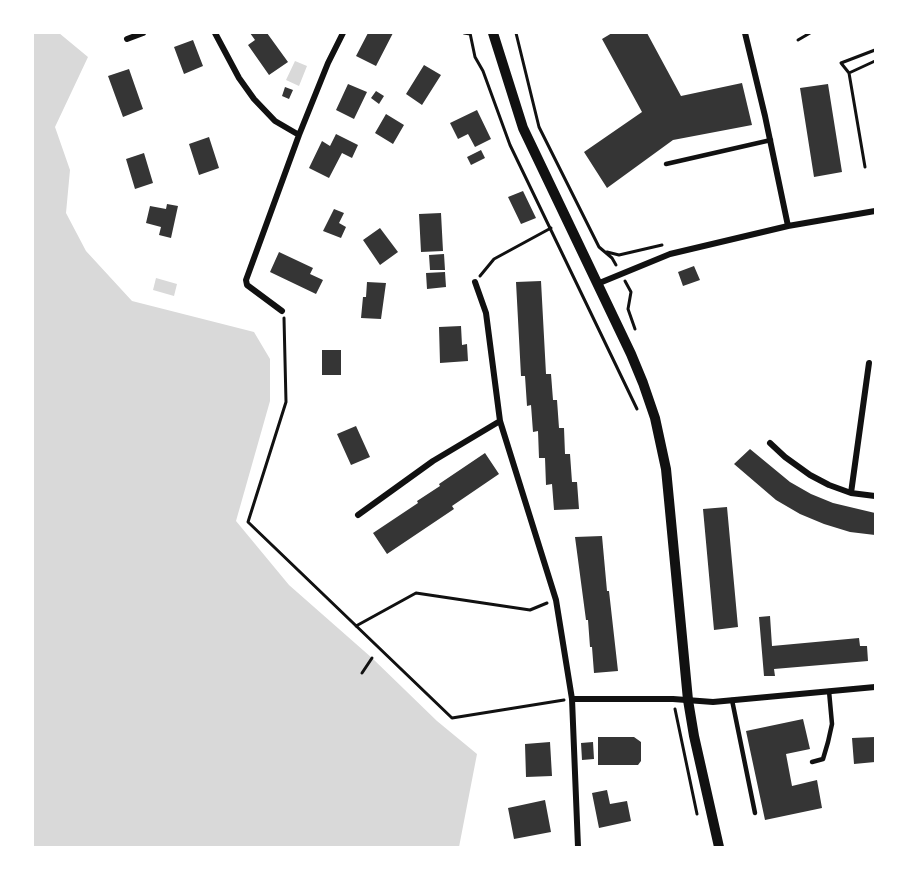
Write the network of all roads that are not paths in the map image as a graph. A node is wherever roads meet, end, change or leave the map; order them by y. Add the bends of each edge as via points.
1 (143, 33) edge
2 (215, 33) edge
3 (343, 33) edge
4 (493, 33) edge
5 (745, 33) edge
6 (127, 39) dead end
7 (299, 135) junction
8 (771, 140) junction
9 (666, 164) dead end
10 (875, 211) edge
11 (788, 226) junction
12 (475, 282) road end
13 (597, 284) junction
14 (282, 311) road end
15 (869, 363) dead end
16 (500, 420) junction
17 (770, 443) dead end
18 (851, 493) junction
19 (875, 496) edge
20 (358, 515) dead end
21 (875, 687) edge
22 (829, 691) junction
23 (572, 699) junction
24 (688, 700) junction
25 (732, 700) junction
26 (812, 762) dead end
27 (755, 813) dead end
28 (578, 847) edge
29 (719, 847) edge

1 - 6 street
2 - 7 street via 254,99 275,122
3 - 7 street
4 - 13 street via 523,128
5 - 8 street
7 - 14 street via 246,280
8 - 9 lane
8 - 11 street
10 - 11 street
11 - 13 street via 670,254
12 - 16 street via 486,313
13 - 24 street via 643,383 660,438
15 - 18 street
16 - 20 street via 433,461
16 - 23 street via 556,600
17 - 18 street via 810,475
18 - 19 street
21 - 22 street
22 - 25 street
22 - 26 lane via 832,724 828,742 823,759
23 - 24 street
23 - 28 street
24 - 25 street
24 - 29 street
25 - 27 lane

